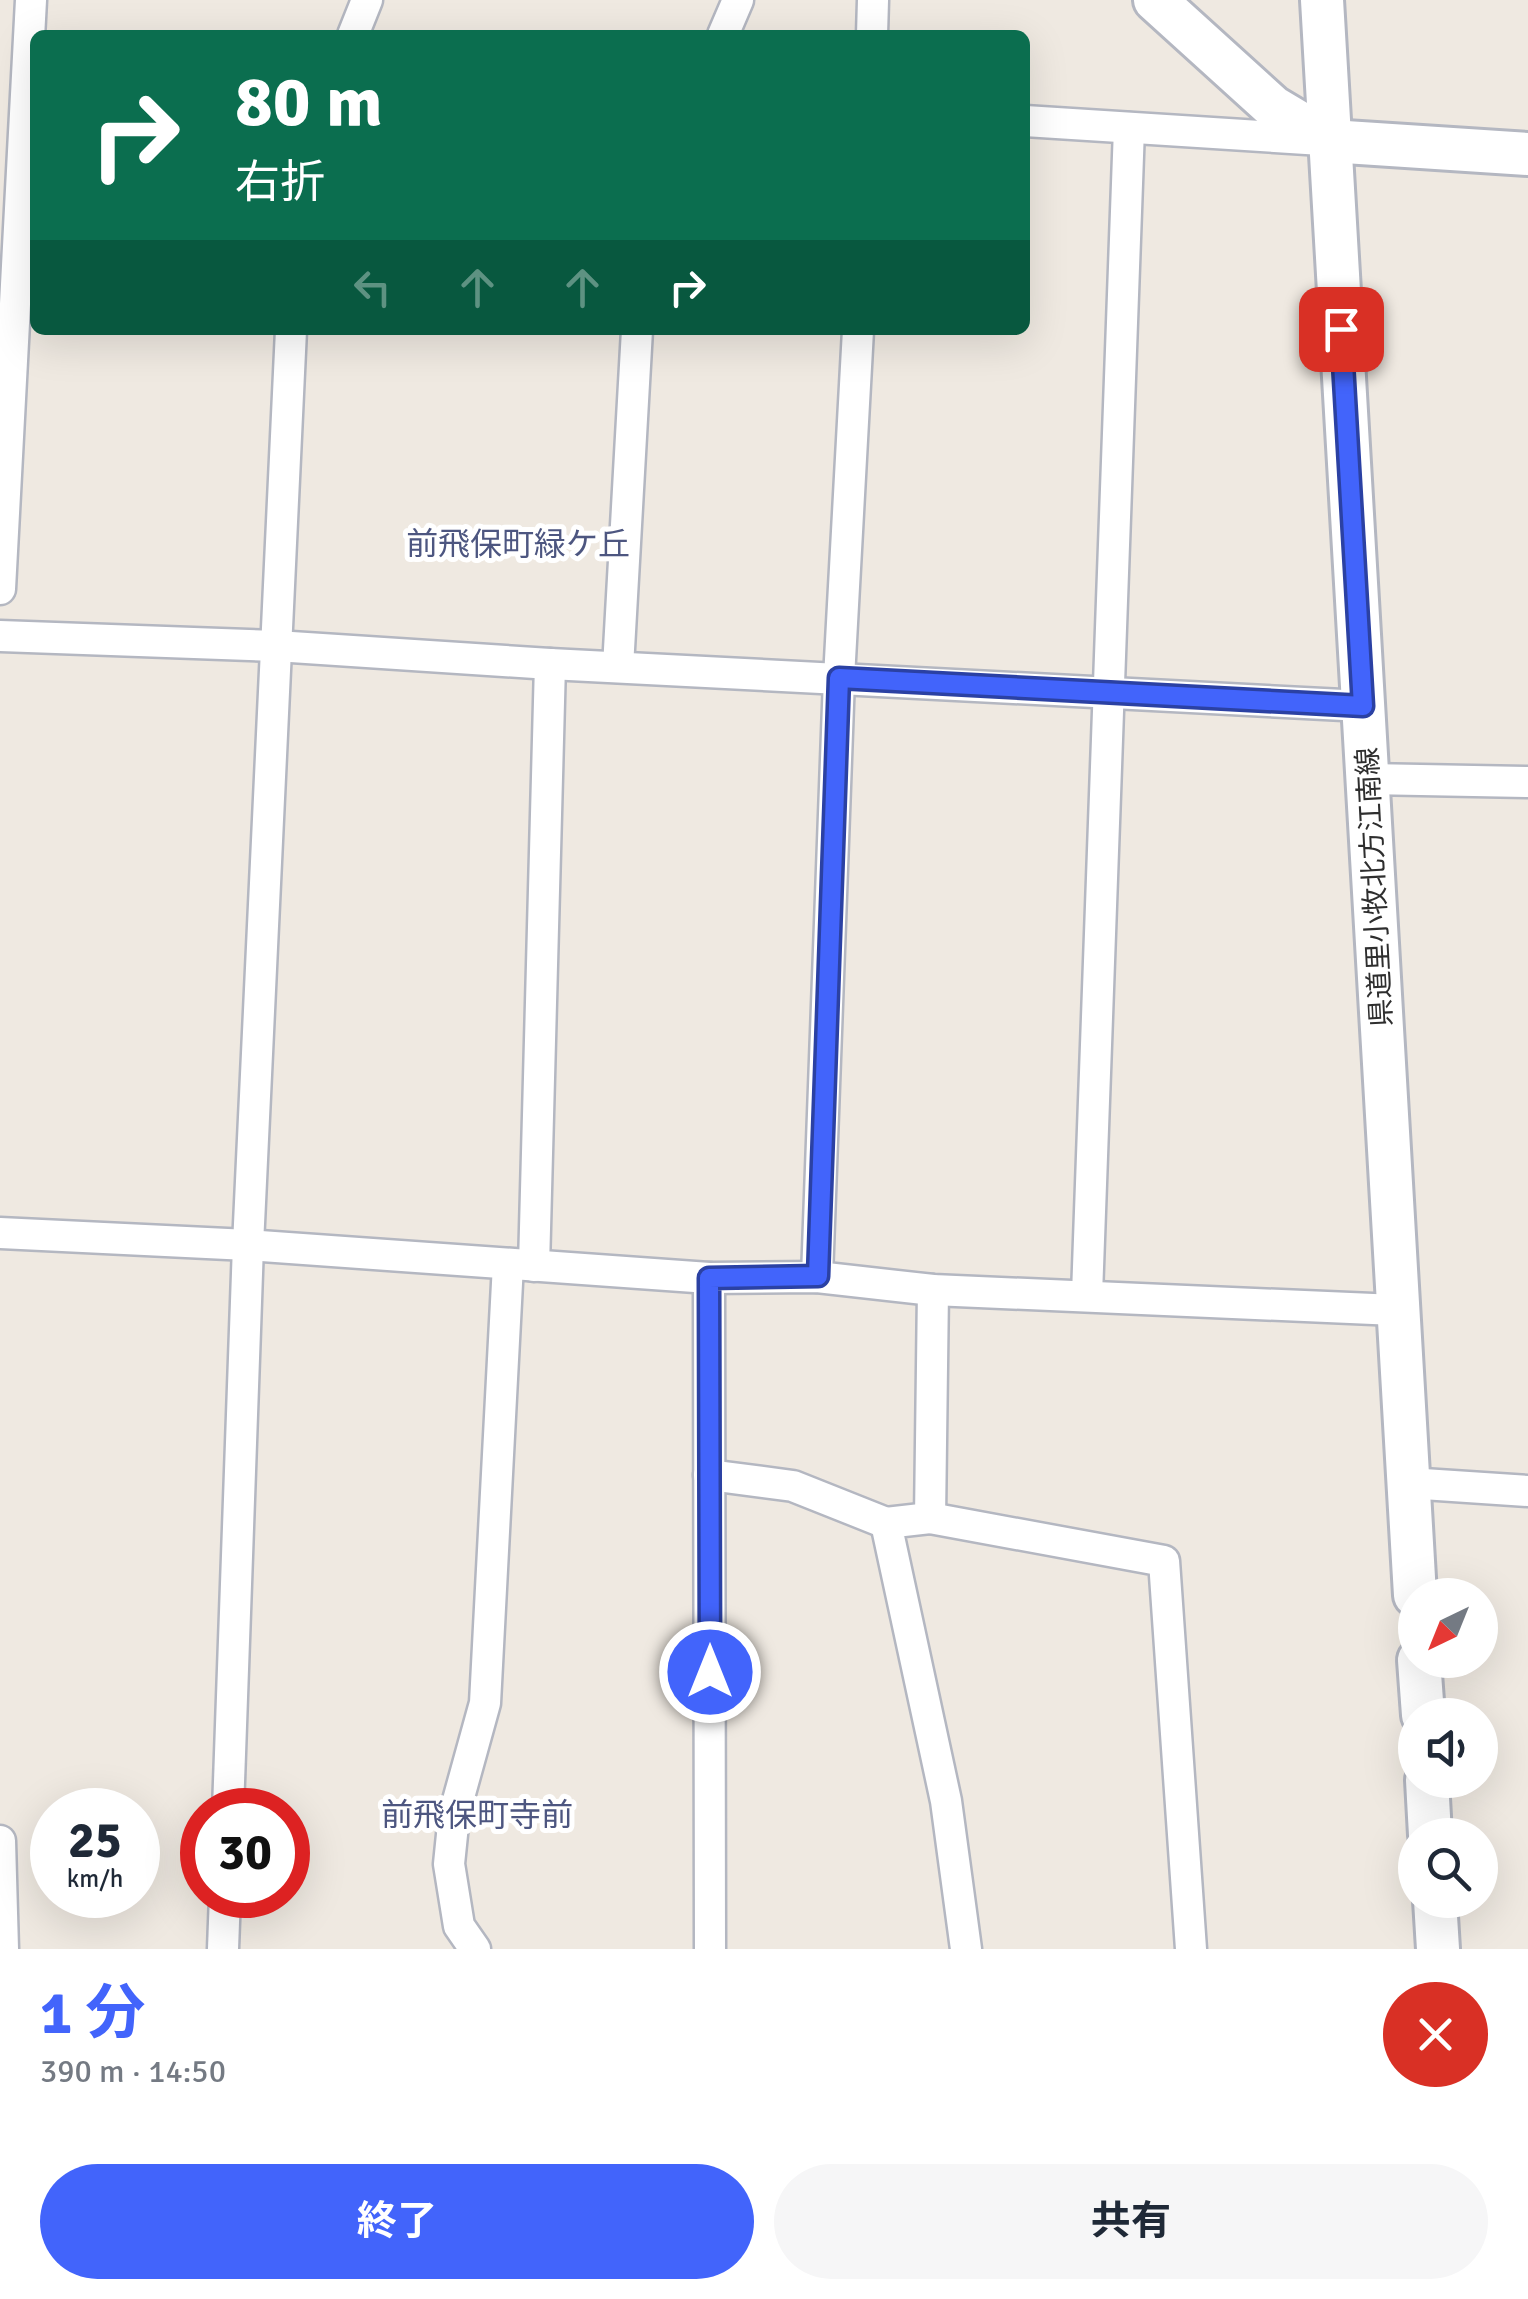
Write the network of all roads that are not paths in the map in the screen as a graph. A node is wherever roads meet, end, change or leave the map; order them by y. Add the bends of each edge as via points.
1 (32, 0) edge
2 (367, 0) edge
3 (738, 0) edge
4 (873, 0) edge
5 (1156, 0) edge
6 (1322, 0) edge
7 (33, 30) edge
8 (355, 30) edge
9 (726, 30) edge
10 (872, 30) edge
11 (0, 44) edge
12 (30, 46) edge
13 (1030, 121) edge
14 (1129, 128) junction
15 (30, 141) edge
16 (1330, 141) junction
17 (1528, 154) edge
18 (27, 236) edge
19 (291, 335) edge
20 (637, 335) edge
21 (858, 335) edge
22 (0, 589) edge
23 (0, 636) edge
24 (276, 646) junction
25 (550, 664) junction
26 (618, 667) junction
27 (839, 678) junction
28 (1108, 692) junction
29 (1363, 706) junction
30 (1368, 778) junction
31 (1528, 782) edge
32 (0, 1234) edge
33 (248, 1245) junction
34 (521, 1265) junction
35 (818, 1276) junction
36 (709, 1278) junction
37 (933, 1290) junction
38 (1087, 1295) junction
39 (1396, 1310) junction
40 (709, 1475) junction
41 (1408, 1484) junction
42 (1528, 1492) edge
43 (930, 1518) junction
44 (886, 1523) junction
45 (1414, 1578) edge
46 (229, 1788) edge
47 (0, 1841) edge
48 (224, 1918) edge
49 (1436, 1918) edge
50 (3, 1949) edge
51 (223, 1949) edge
52 (475, 1949) edge
53 (710, 1949) edge
54 (966, 1949) edge
55 (1191, 1949) edge
56 (1438, 1949) edge

1 - 7 street
2 - 8 street
3 - 9 street
4 - 10 street
5 - 16 main road via 1274,107
6 - 16 main road, 県道里小牧北方江南線
11 - 12 street
13 - 14 street
14 - 16 street
14 - 28 street
15 - 18 street
16 - 17 main road
16 - 29 main road, 県道里小牧北方江南線
18 - 22 street
19 - 24 street
20 - 26 street
21 - 27 street
23 - 24 street
24 - 25 street
24 - 33 street
25 - 26 street
25 - 34 street
26 - 27 street
27 - 28 street
27 - 35 street
28 - 29 street
28 - 38 street
29 - 30 main road, 県道里小牧北方江南線
30 - 31 street
30 - 39 main road, 県道里小牧北方江南線
32 - 33 street
33 - 34 street
33 - 46 street
34 - 36 street
34 - 52 street via 485,1702 454,1815 448,1864 459,1926
35 - 36 street
35 - 37 street
36 - 40 street
37 - 38 street
37 - 43 street
38 - 39 street
39 - 41 main road, 県道里小牧北方江南線
40 - 44 street via 793,1486
40 - 53 street
41 - 42 street
41 - 45 main road, 県道里小牧北方江南線
43 - 44 street
43 - 55 street via 1164,1561
44 - 54 street via 946,1802
47 - 50 street
48 - 51 street
49 - 56 main road

